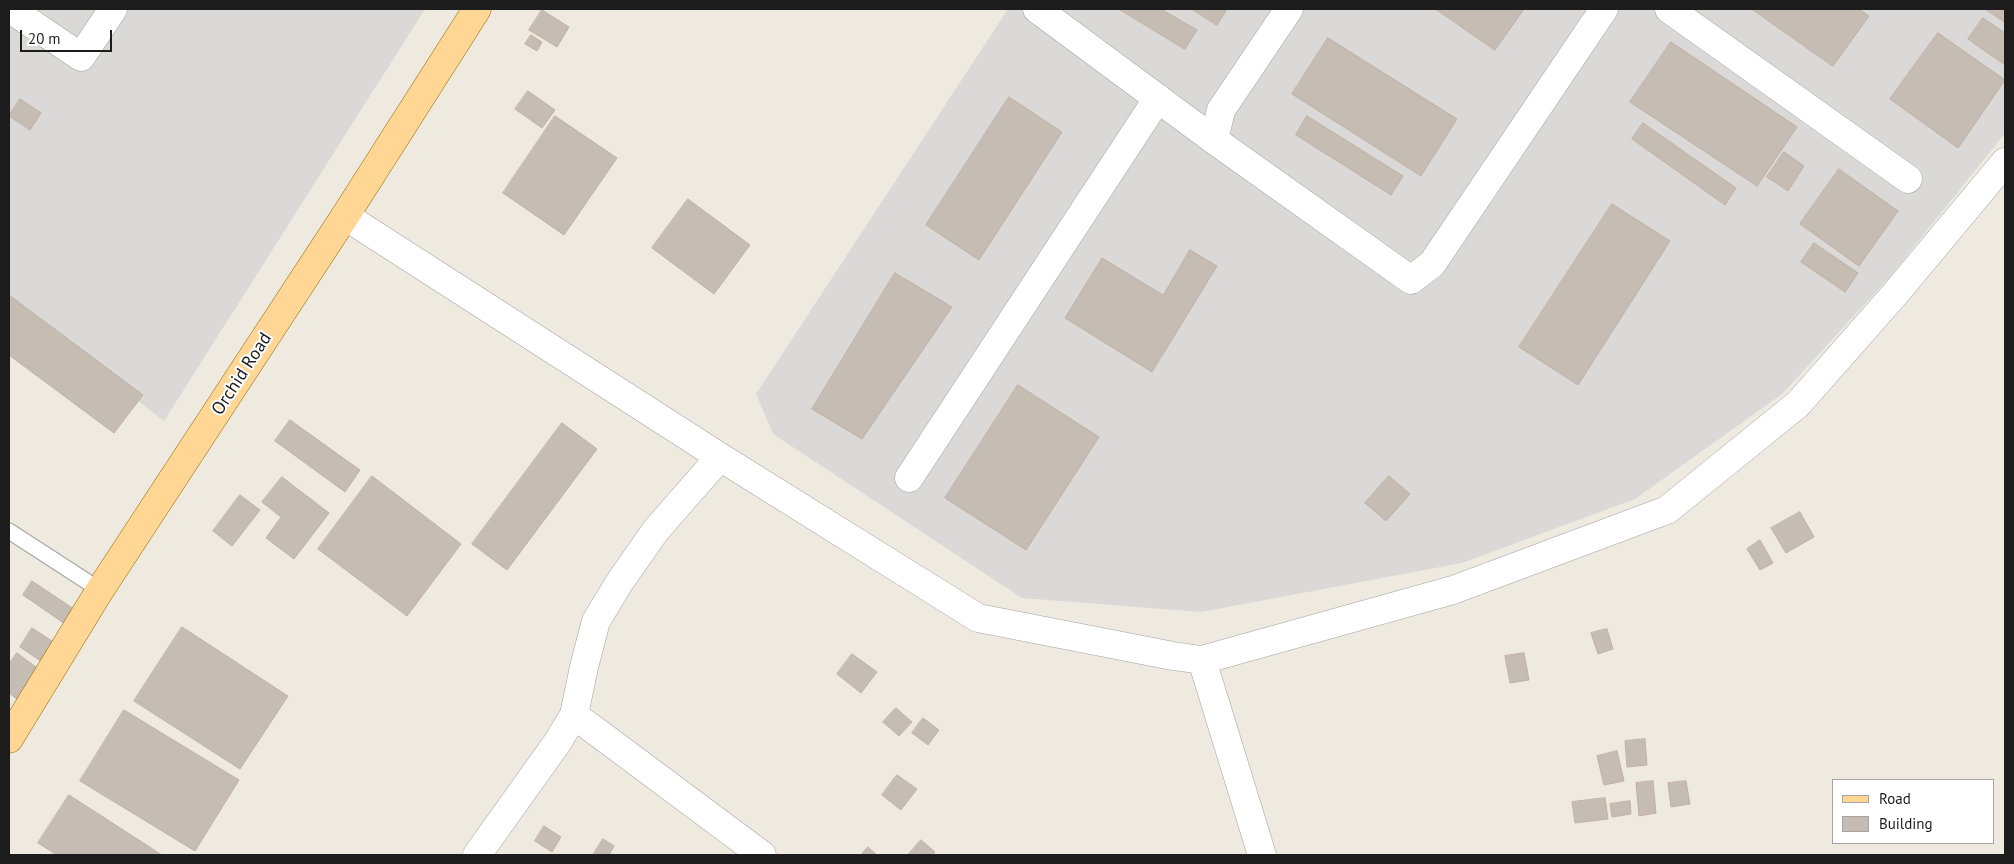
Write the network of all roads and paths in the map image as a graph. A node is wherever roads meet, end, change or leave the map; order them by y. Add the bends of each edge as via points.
1 (10, 9) edge
2 (113, 9) edge
3 (477, 9) edge
4 (1037, 9) edge
5 (1289, 9) edge
6 (1604, 9) edge
7 (1668, 9) edge
8 (1158, 98) junction
9 (1214, 140) junction
10 (2005, 162) edge
11 (1908, 179) dead end
12 (346, 216) junction
13 (720, 456) junction
14 (909, 478) dead end
15 (9, 531) edge
16 (100, 590) junction
17 (1202, 660) junction
18 (574, 715) junction
19 (9, 740) edge
20 (478, 855) edge
21 (762, 855) edge
22 (1262, 855) edge

1 - 2 street via 81,57
3 - 12 main road, Orchid Road
4 - 8 street
5 - 9 street via 1221,110
6 - 9 street via 1432,264 1411,280
7 - 11 street
8 - 9 street
8 - 14 street
10 - 17 street via 1798,404 1667,510 1453,590
12 - 13 street
12 - 16 main road, Orchid Road
13 - 17 street via 978,618
13 - 18 street via 656,530 596,621
15 - 16 lane
16 - 19 main road, Orchid Road
17 - 22 street
18 - 20 street
18 - 21 street

